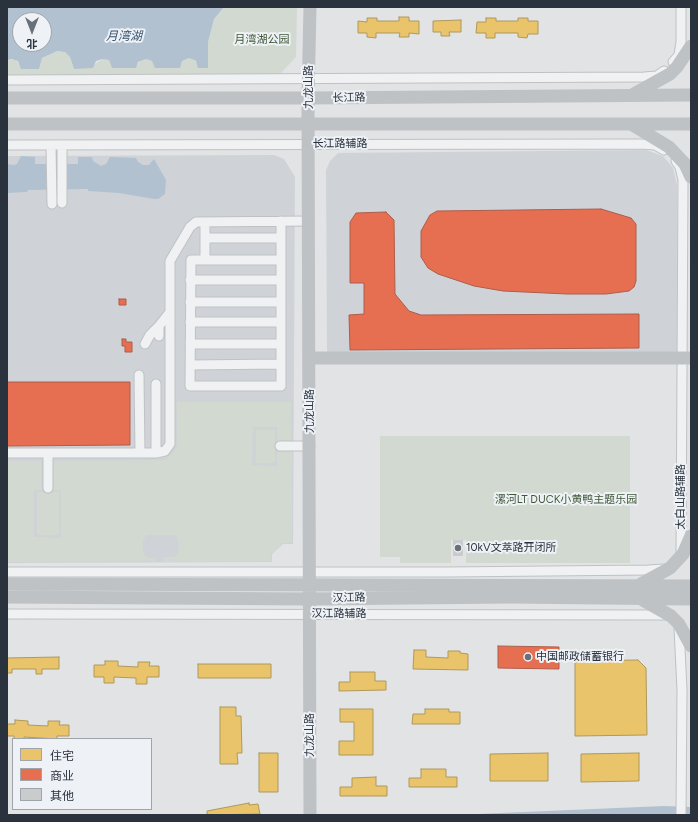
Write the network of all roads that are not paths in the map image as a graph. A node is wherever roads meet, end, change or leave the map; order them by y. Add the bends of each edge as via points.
1 (681, 7) edge
2 (310, 8) edge
3 (691, 46) edge
4 (309, 79) junction
5 (7, 80) edge
6 (632, 95) junction
7 (691, 95) edge
8 (7, 98) edge
9 (308, 98) junction
10 (7, 124) edge
11 (309, 124) junction
12 (631, 124) junction
13 (691, 124) edge
14 (309, 144) junction
15 (7, 145) edge
16 (51, 145) junction
17 (62, 145) junction
18 (670, 153) joint
19 (691, 177) edge
20 (52, 204) dead end
21 (62, 204) dead end
22 (281, 221) junction
23 (309, 221) junction
24 (205, 222) junction
25 (205, 238) junction
26 (281, 238) junction
27 (205, 260) junction
28 (281, 260) junction
29 (190, 280) junction
30 (281, 280) junction
31 (190, 302) junction
32 (281, 302) junction
33 (170, 312) junction
34 (190, 322) junction
35 (281, 322) junction
36 (159, 326) junction
37 (159, 336) dead end
38 (145, 344) dead end
39 (190, 344) junction
40 (281, 344) junction
41 (310, 358) junction
42 (686, 358) edge
43 (281, 364) junction
44 (190, 365) junction
45 (139, 375) dead end
46 (156, 384) dead end
47 (140, 411) junction
48 (156, 411) junction
49 (170, 412) junction
50 (280, 446) dead end
51 (310, 446) junction
52 (7, 453) edge
53 (48, 453) junction
54 (140, 453) junction
55 (156, 453) junction
56 (48, 488) dead end
57 (691, 536) edge
58 (680, 558) junction
59 (670, 568) junction
60 (7, 572) edge
61 (311, 577) junction
62 (7, 584) edge
63 (691, 586) edge
64 (638, 592) junction
65 (7, 597) edge
66 (310, 599) junction
67 (691, 599) edge
68 (7, 614) edge
69 (310, 614) junction
70 (675, 620) junction
71 (691, 646) edge
72 (310, 815) edge
73 (681, 815) edge

1 - 4 street via 679,55 657,76
2 - 4 street, 九龙山路
3 - 6 street via 670,74
4 - 5 street
4 - 9 street, 九龙山路
6 - 7 street, 长江路
6 - 9 street, 长江路
8 - 9 street, 长江路
9 - 11 street, 九龙山路
10 - 11 street
11 - 12 street
11 - 14 street, 九龙山路
12 - 13 street
12 - 19 street via 669,147 685,164
14 - 17 street, 长江路辅路
14 - 18 street, 长江路辅路 via 640,144 655,145
14 - 23 street, 九龙山路
15 - 16 street, 长江路辅路
16 - 17 street, 长江路辅路
16 - 20 street
17 - 21 street
18 - 42 street, 太白山路辅路 via 680,167 683,180
22 - 23 street
22 - 24 street
22 - 26 street
23 - 41 street, 九龙山路
24 - 25 street
24 - 33 street via 196,222 190,227 170,261
25 - 26 street
25 - 27 street
26 - 28 street
27 - 28 street
27 - 29 street via 191,260
28 - 30 street
29 - 30 street
29 - 31 street
30 - 32 street
31 - 32 street
31 - 34 street
32 - 35 street
33 - 36 street
33 - 49 street
34 - 35 street
34 - 39 street
35 - 40 street
36 - 37 street
36 - 38 street
39 - 40 street
39 - 44 street
40 - 43 street
41 - 42 street
41 - 51 street, 九龙山路
42 - 58 street, 太白山路辅路
43 - 44 street
43 - 44 street via 281,386 190,386
45 - 47 street
46 - 48 street
47 - 48 street
47 - 54 street
48 - 49 street
48 - 55 street
49 - 55 street via 170,444 164,451
50 - 51 street
51 - 61 street, 九龙山路
52 - 53 street
53 - 54 street
53 - 56 street
54 - 55 street
57 - 58 street
58 - 59 street
59 - 61 street
59 - 64 street
60 - 61 street
61 - 62 street, 汉江路
61 - 64 street, 汉江路
61 - 66 street, 九龙山路
63 - 64 street, 汉江路
64 - 66 street, 汉江路 via 511,597
64 - 67 street, 汉江路
64 - 70 street
65 - 66 street, 汉江路
66 - 69 street, 九龙山路
68 - 69 street, 汉江路辅路
69 - 70 street, 汉江路辅路 via 649,614
69 - 72 street, 九龙山路
70 - 71 street
70 - 73 street via 682,690

